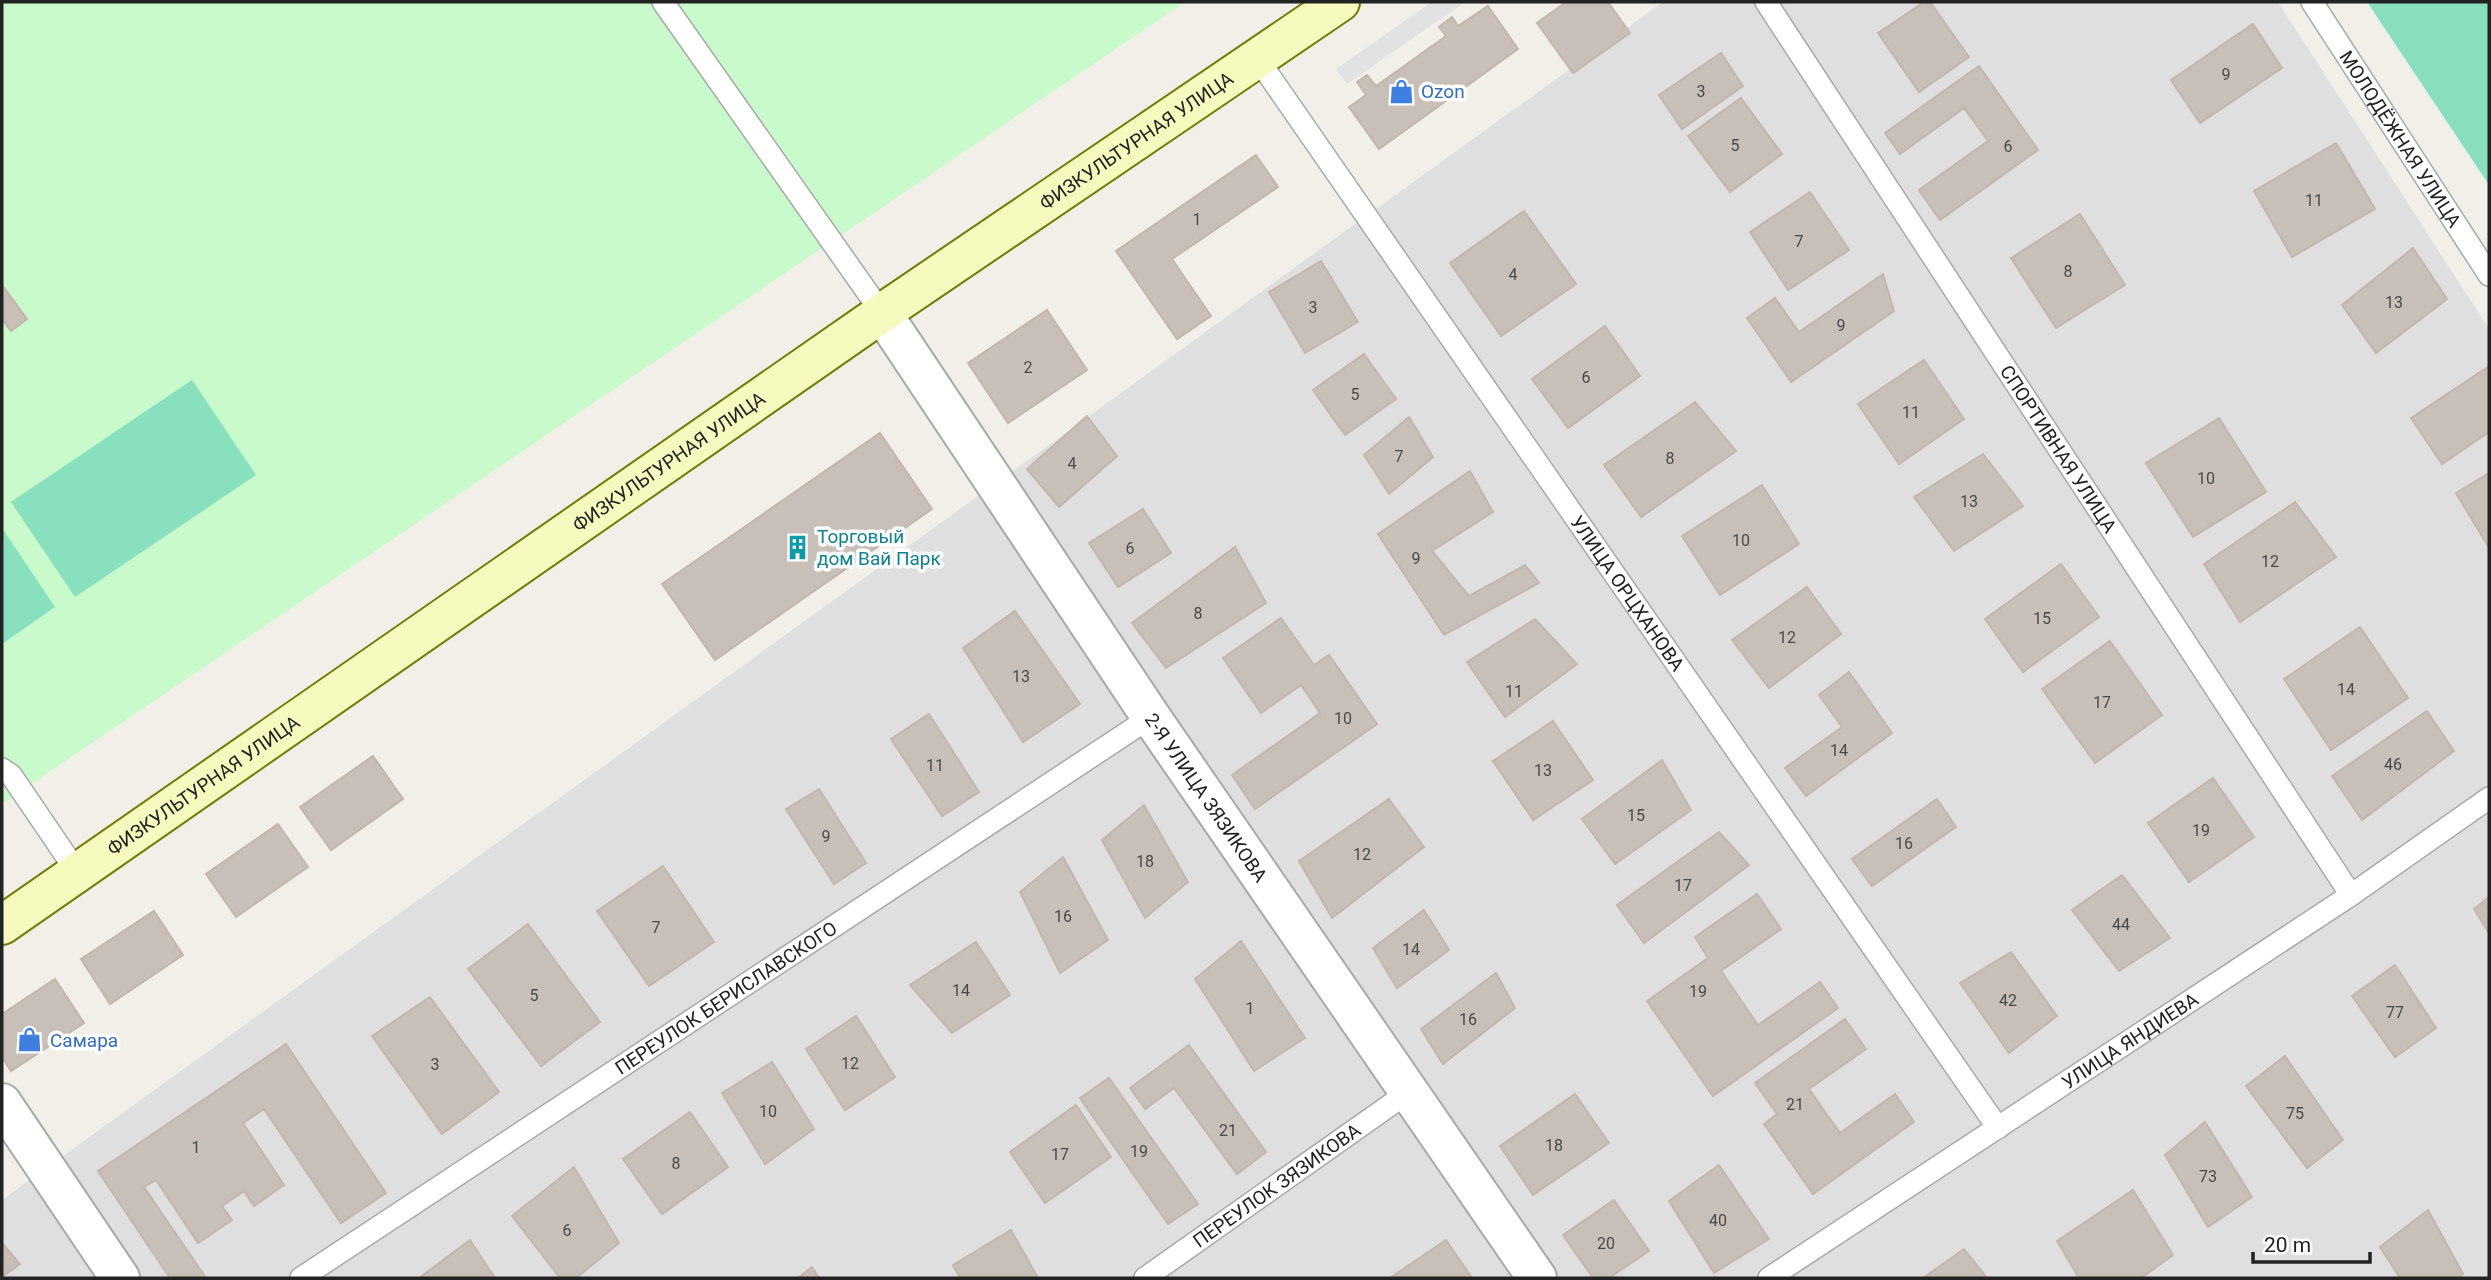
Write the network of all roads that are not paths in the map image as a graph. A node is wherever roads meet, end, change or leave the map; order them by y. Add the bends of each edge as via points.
1 (663, 2) edge
2 (1340, 2) edge
3 (1766, 2) edge
4 (2312, 2) edge
5 (1258, 58) junction
6 (2489, 275) edge
7 (882, 313) junction
8 (1151, 717) junction
9 (2, 769) edge
10 (2489, 798) edge
11 (77, 872) junction
12 (2351, 895) junction
13 (2, 925) edge
14 (1410, 1091) junction
15 (2, 1103) edge
16 (1998, 1128) junction
17 (120, 1278) edge
18 (301, 1278) edge
19 (1145, 1278) edge
20 (1537, 1278) edge
21 (1769, 1278) edge

1 - 7 lane
2 - 5 main road, ФИЗКУЛЬТУРНАЯ УЛИЦА
3 - 12 lane, СПОРТИВНАЯ УЛИЦА
4 - 6 lane, МОЛОДЁЖНАЯ УЛИЦА
5 - 7 main road, ФИЗКУЛЬТУРНАЯ УЛИЦА
5 - 16 lane, УЛИЦА ОРЦХАНОВА
7 - 8 street, 2-Я УЛИЦА ЗЯЗИКОВА
7 - 11 main road, ФИЗКУЛЬТУРНАЯ УЛИЦА
8 - 14 street, 2-Я УЛИЦА ЗЯЗИКОВА
8 - 18 lane, ПЕРЕУЛОК БЕРИСЛАВСКОГО
9 - 11 lane via 11,775
10 - 12 lane, УЛИЦА ЯНДИЕВА
11 - 13 main road, ФИЗКУЛЬТУРНАЯ УЛИЦА
12 - 16 lane, УЛИЦА ЯНДИЕВА
14 - 19 lane, ПЕРЕУЛОК ЗЯЗИКОВА
14 - 20 street, 2-Я УЛИЦА ЗЯЗИКОВА
15 - 17 street
16 - 21 lane, УЛИЦА ЯНДИЕВА

